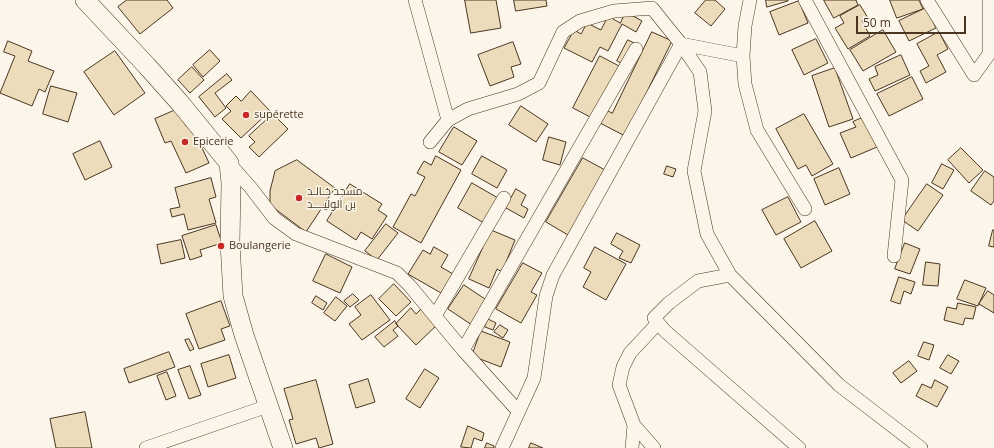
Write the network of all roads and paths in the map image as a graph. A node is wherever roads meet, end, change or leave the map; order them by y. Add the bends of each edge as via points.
1 (85, 0) edge
2 (415, 0) edge
3 (750, 0) edge
4 (805, 0) edge
5 (927, 0) edge
6 (989, 0) edge
7 (648, 4) edge
8 (681, 44) junction
9 (636, 48) dead end
10 (743, 56) junction
11 (448, 120) junction
12 (430, 142) dead end
13 (229, 163) junction
14 (504, 198) dead end
15 (805, 208) dead end
16 (894, 256) dead end
17 (730, 275) junction
18 (435, 316) junction
19 (658, 323) junction
20 (463, 350) junction
21 (268, 406) junction
22 (518, 411) junction
23 (634, 425) junction
24 (146, 448) edge
25 (283, 448) edge
26 (502, 448) edge
27 (632, 448) edge
28 (654, 448) edge
29 (799, 448) edge
30 (921, 448) edge

1 - 13 street via 180,103
2 - 11 street
3 - 10 street
4 - 16 street via 902,180
5 - 6 street via 974,75 989,54
7 - 8 street
7 - 11 street via 580,21 562,32 539,83 518,94 468,109
8 - 10 street
8 - 17 street via 700,72 705,111 694,171 707,234
8 - 22 street via 553,275 546,296 534,378
9 - 20 street
10 - 15 street via 745,84 757,130
11 - 12 street
13 - 18 street via 274,218 296,234 397,273
13 - 21 street via 233,296
14 - 18 street
17 - 19 street via 698,281 668,303 654,318
17 - 30 street via 840,385
18 - 20 street
19 - 23 street via 630,353 623,367 619,386
19 - 29 street
20 - 22 street
21 - 24 street
21 - 25 street
22 - 26 street
23 - 27 street
23 - 28 street

